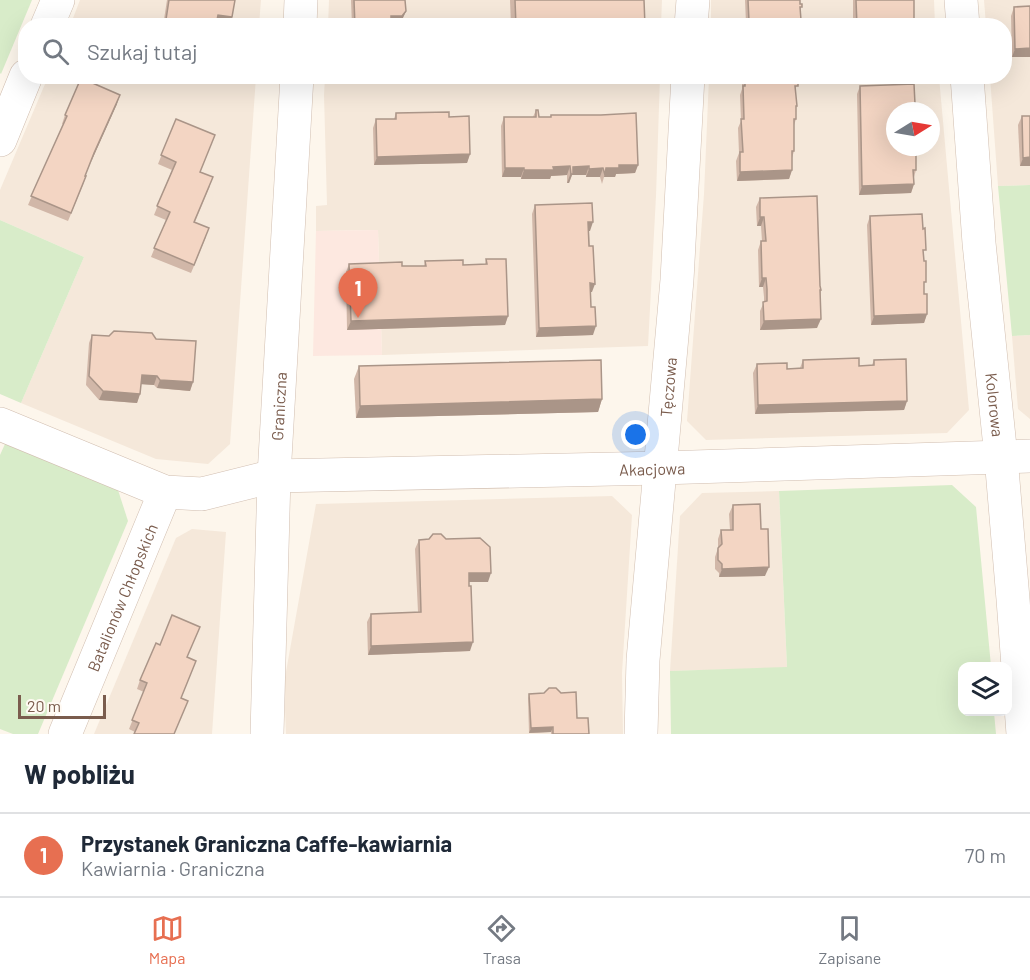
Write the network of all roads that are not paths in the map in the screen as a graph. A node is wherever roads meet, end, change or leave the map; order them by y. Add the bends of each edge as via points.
1 (58, 0) edge
2 (301, 0) edge
3 (693, 0) edge
4 (961, 0) edge
5 (50, 18) edge
6 (300, 18) edge
7 (692, 18) edge
8 (962, 18) edge
9 (23, 84) edge
10 (297, 84) edge
11 (688, 84) edge
12 (968, 84) edge
13 (0, 140) edge
14 (0, 424) edge
15 (1015, 457) edge
16 (661, 468) junction
17 (274, 476) junction
18 (165, 492) junction
19 (65, 734) edge
20 (267, 734) edge
21 (641, 734) edge
22 (1023, 734) edge

1 - 5 street
2 - 6 street
3 - 7 street
4 - 8 street
9 - 13 street
10 - 17 street, Graniczna
11 - 16 street, Tęczowa
12 - 15 street, Kolorowa via 979,243
14 - 18 street, Akacjowa
15 - 16 street, Akacjowa
15 - 22 street, Kolorowa
16 - 17 street, Akacjowa
16 - 21 street, Tęczowa via 643,660
17 - 18 street, Akacjowa via 202,494
17 - 20 street, Graniczna
18 - 19 street, Batalionów Chłopskich

